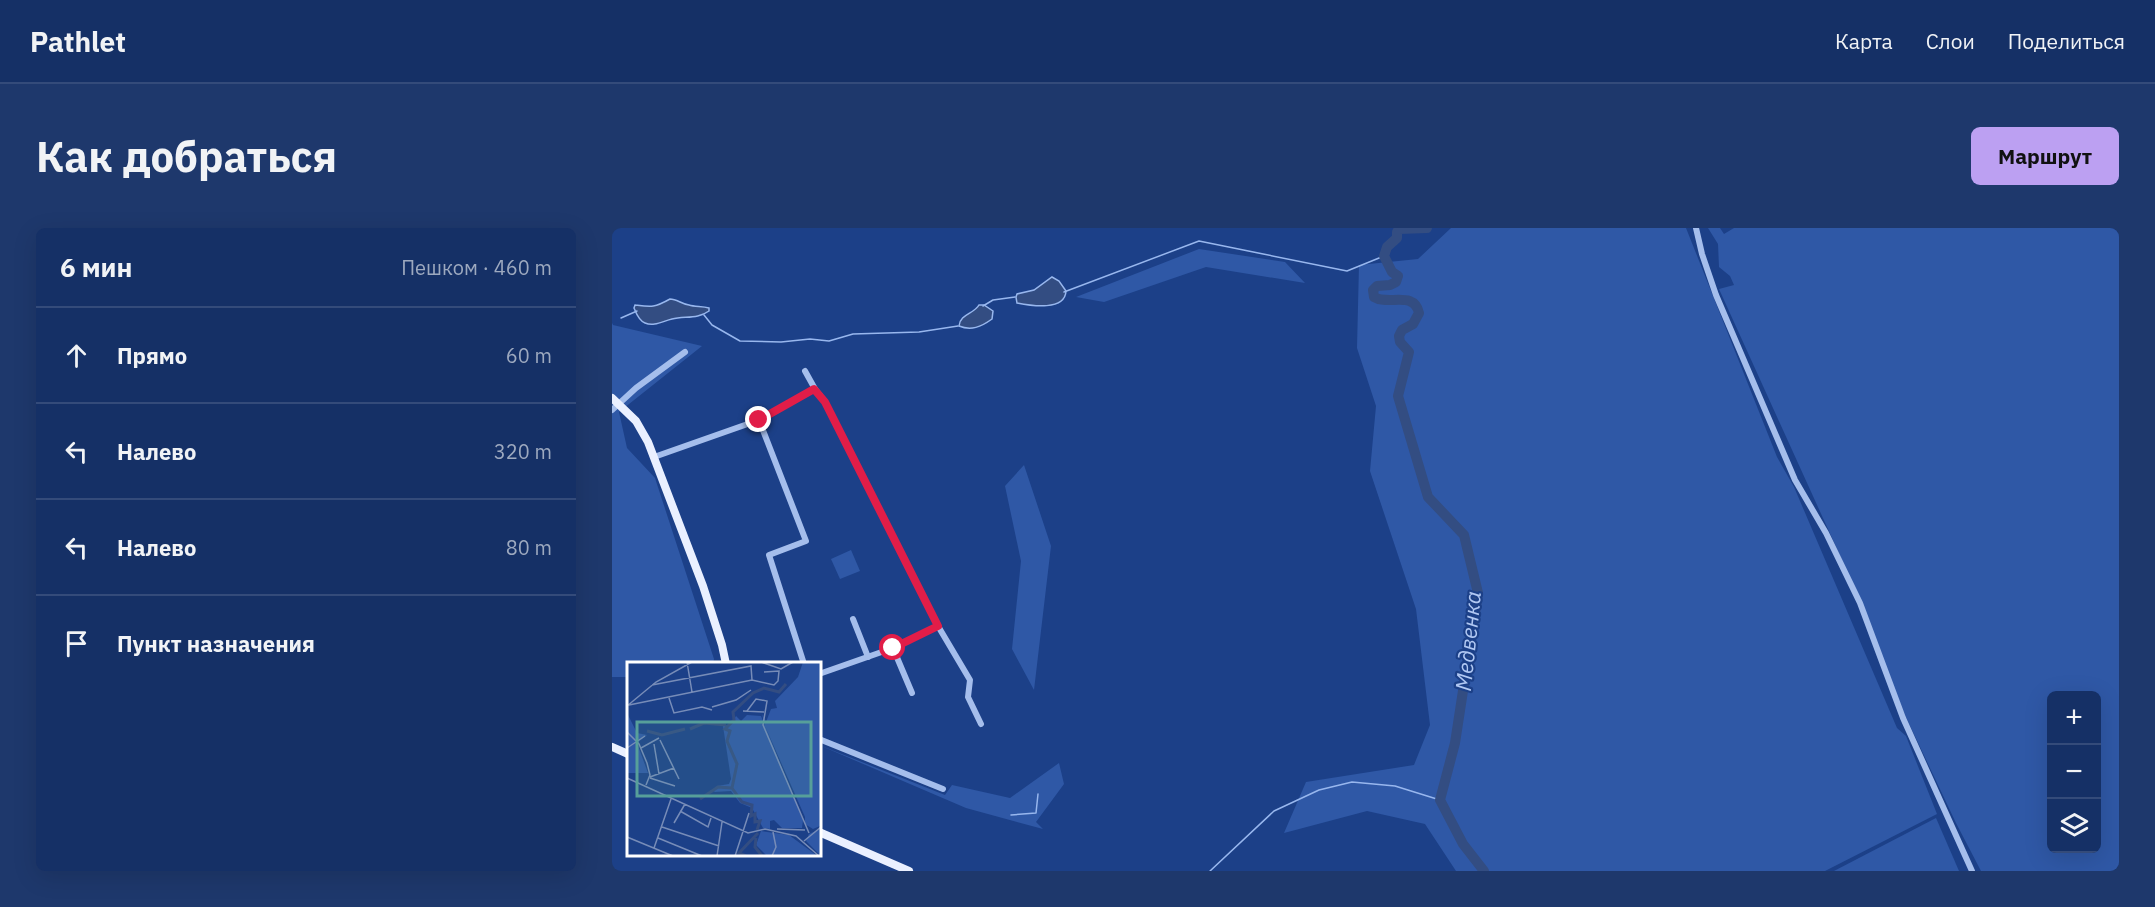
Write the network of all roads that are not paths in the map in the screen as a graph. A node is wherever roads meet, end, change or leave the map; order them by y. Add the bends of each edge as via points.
1 (1696, 228) edge
2 (685, 352) dead end
3 (805, 370) dead end
4 (814, 389) junction
5 (612, 398) edge
6 (615, 407) edge
7 (759, 420) junction
8 (654, 457) junction
9 (853, 619) dead end
10 (938, 626) junction
11 (893, 648) junction
12 (868, 657) junction
13 (726, 662) edge
14 (803, 662) edge
15 (820, 674) edge
16 (912, 693) dead end
17 (981, 724) dead end
18 (820, 739) edge
19 (612, 747) edge
20 (627, 754) edge
21 (943, 789) dead end
22 (820, 832) edge
23 (909, 871) edge
24 (1972, 871) edge

1 - 24 street via 1716,295 1791,469 1860,603 1903,718
2 - 6 street
3 - 4 street
4 - 7 street
4 - 10 street via 825,402
5 - 6 main road
6 - 8 main road via 636,421
7 - 8 street
7 - 14 street via 806,541 769,555
8 - 13 main road via 703,586
9 - 12 street
10 - 11 street
10 - 17 street via 970,680 968,697
11 - 12 street
11 - 16 street
12 - 15 street
18 - 21 street
19 - 20 main road
22 - 23 main road

